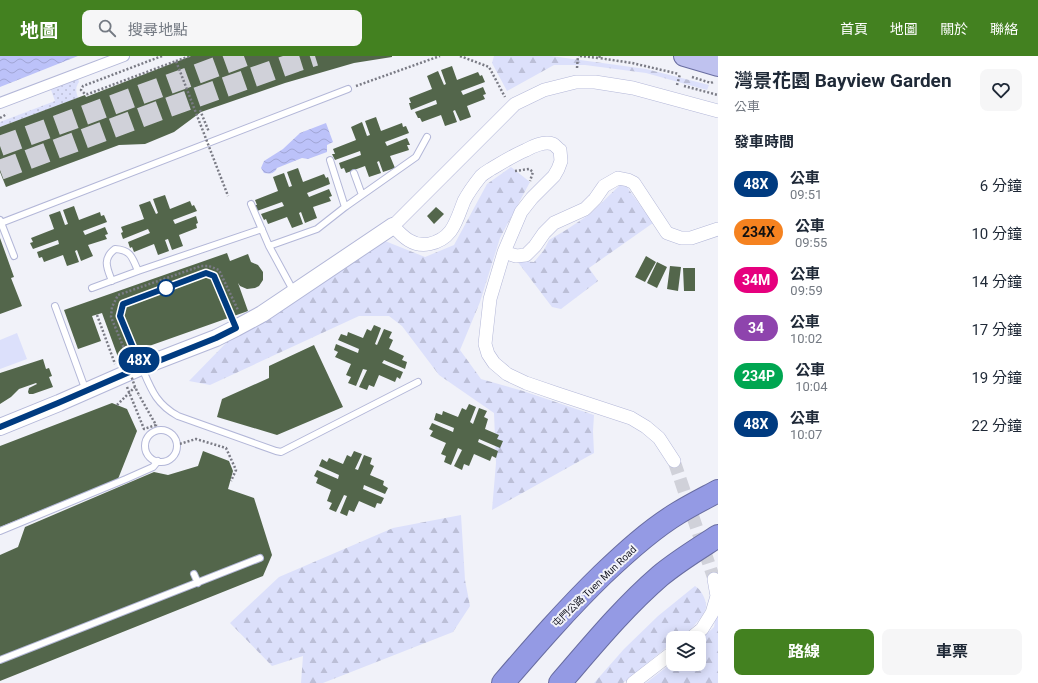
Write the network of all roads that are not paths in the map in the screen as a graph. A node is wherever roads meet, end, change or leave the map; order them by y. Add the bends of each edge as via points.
1 (124, 56) edge
2 (682, 65) edge
3 (718, 66) edge
4 (348, 89) road end
5 (0, 103) edge
6 (718, 111) edge
7 (427, 137) dead end
8 (330, 160) dead end
9 (354, 173) dead end
10 (362, 195) junction
11 (251, 204) dead end
12 (345, 207) junction
13 (1, 221) edge
14 (393, 226) junction
15 (262, 229) junction
16 (718, 229) edge
17 (269, 246) junction
18 (504, 252) junction
19 (14, 256) dead end
20 (138, 271) junction
21 (112, 281) junction
22 (92, 288) dead end
23 (294, 292) junction
24 (56, 306) dead end
25 (135, 363) junction
26 (418, 382) dead end
27 (86, 391) junction
28 (0, 426) edge
29 (674, 460) tunnel mouth
30 (158, 461) junction
31 (718, 491) edge
32 (0, 531) edge
33 (718, 536) edge
34 (260, 558) dead end
35 (194, 574) dead end
36 (714, 579) dead end
37 (198, 583) junction
38 (700, 631) edge
39 (666, 658) edge
40 (0, 660) edge
41 (503, 683) edge
42 (560, 683) edge
43 (634, 683) edge

1 - 5 street
2 - 3 main road
4 - 13 lane
6 - 14 street via 633,88 595,82 576,82 544,90 515,104
7 - 10 lane via 416,157
8 - 12 lane
9 - 10 lane
10 - 12 lane
11 - 15 lane
12 - 17 lane via 317,229
13 - 19 lane
14 - 18 street via 409,242 425,244 442,240 456,222 465,200 482,175 534,146 553,144 560,150 561,161 558,170 521,212
14 - 23 street
15 - 17 lane
15 - 20 lane
16 - 18 street via 691,238 667,234 634,183 618,178 604,186 585,209 554,223 526,255 516,256
17 - 23 lane
18 - 29 street via 490,299 485,338 488,354 494,363 507,374 526,383 631,418 659,438
20 - 21 lane
20 - 21 lane via 128,253 115,249 106,260
21 - 22 lane
23 - 25 street via 262,314 216,338
24 - 27 lane
25 - 26 lane via 153,393 169,411 281,452
25 - 27 street
27 - 28 street
30 - 30 lane via 149,456 145,446 148,436 163,430 172,435 176,445 171,457
30 - 32 lane via 153,467 126,479
31 - 41 highway, 屯門公路 Tuen Mun Road via 677,513 621,557 559,619
33 - 42 highway via 661,576 634,601
34 - 37 lane
35 - 37 lane
36 - 38 street via 717,596 712,613
37 - 40 lane
39 - 43 street

